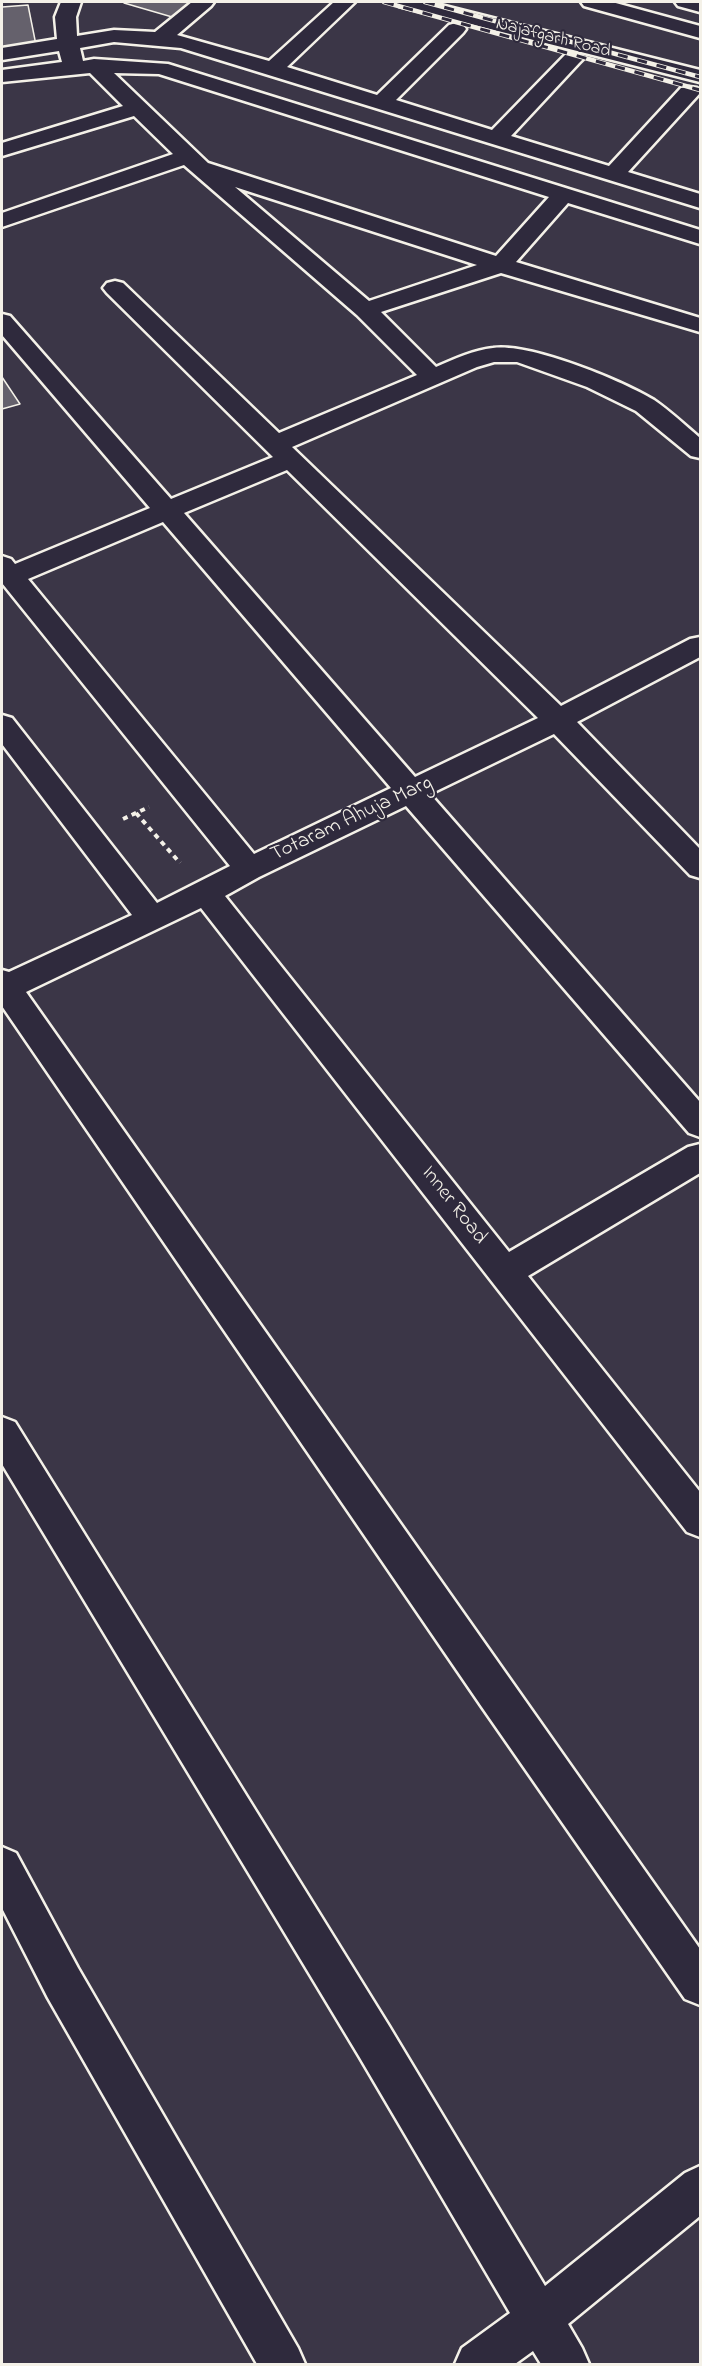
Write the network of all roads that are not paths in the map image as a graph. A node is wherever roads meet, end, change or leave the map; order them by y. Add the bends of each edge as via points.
1 (71, 2) edge
2 (204, 2) edge
3 (345, 2) edge
4 (406, 2) edge
5 (591, 2) edge
6 (685, 2) edge
7 (700, 6) edge
8 (456, 29) dead end
9 (700, 32) edge
10 (160, 38) junction
11 (68, 43) junction
12 (2, 54) edge
13 (572, 59) dead end
14 (84, 66) junction
15 (273, 69) junction
16 (2, 76) edge
17 (695, 85) edge
18 (382, 102) junction
19 (138, 108) junction
20 (495, 138) junction
21 (2, 150) edge
22 (194, 162) junction
23 (614, 174) junction
24 (564, 194) junction
25 (700, 201) edge
26 (2, 220) edge
27 (700, 237) edge
28 (501, 265) junction
29 (115, 288) dead end
30 (365, 310) junction
31 (2, 321) edge
32 (700, 325) edge
33 (433, 377) junction
34 (700, 450) edge
35 (282, 452) junction
36 (167, 510) junction
37 (6, 570) edge
38 (700, 646) edge
39 (558, 720) junction
40 (2, 725) edge
41 (412, 792) junction
42 (700, 867) edge
43 (249, 869) junction
44 (206, 893) junction
45 (152, 919) junction
46 (3, 986) edge
47 (700, 1124) edge
48 (700, 1157) edge
49 (505, 1272) junction
50 (2, 1433) edge
51 (700, 1520) edge
52 (2, 1867) edge
53 (700, 1984) edge
54 (700, 2188) edge
55 (539, 2319) junction
56 (282, 2364) edge
57 (478, 2364) edge
58 (566, 2364) edge

1 - 11 street via 64,13
2 - 10 street
3 - 15 street
4 - 17 street, Najafgarh Road
5 - 9 street
6 - 7 street
8 - 18 street
10 - 11 street via 114,36
10 - 15 street
11 - 12 street
11 - 14 street
13 - 20 street
14 - 16 street
14 - 19 street
14 - 24 street via 161,68
15 - 18 street
17 - 23 street
18 - 20 street
19 - 21 street
19 - 22 street
20 - 23 street
22 - 26 street
22 - 28 street
22 - 30 street
23 - 25 street
24 - 27 street
24 - 28 street
28 - 30 street
28 - 32 street
29 - 35 street
30 - 33 street
31 - 36 street
33 - 34 street via 493,355 519,355 596,382 645,406
33 - 35 street
35 - 36 street
35 - 39 street
36 - 37 street
36 - 41 street
37 - 43 street
38 - 39 street, Totaram Ahuja Marg
39 - 41 street, Totaram Ahuja Marg
39 - 42 street
40 - 45 street
41 - 43 street, Totaram Ahuja Marg
41 - 47 street
43 - 44 street, Totaram Ahuja Marg
44 - 45 street, Totaram Ahuja Marg
44 - 49 street, Inner Road
45 - 46 street, Totaram Ahuja Marg
46 - 53 street
48 - 49 street
49 - 51 street, Inner Road
50 - 55 street
52 - 56 street via 63,1983
54 - 55 street
55 - 57 street
55 - 58 street

